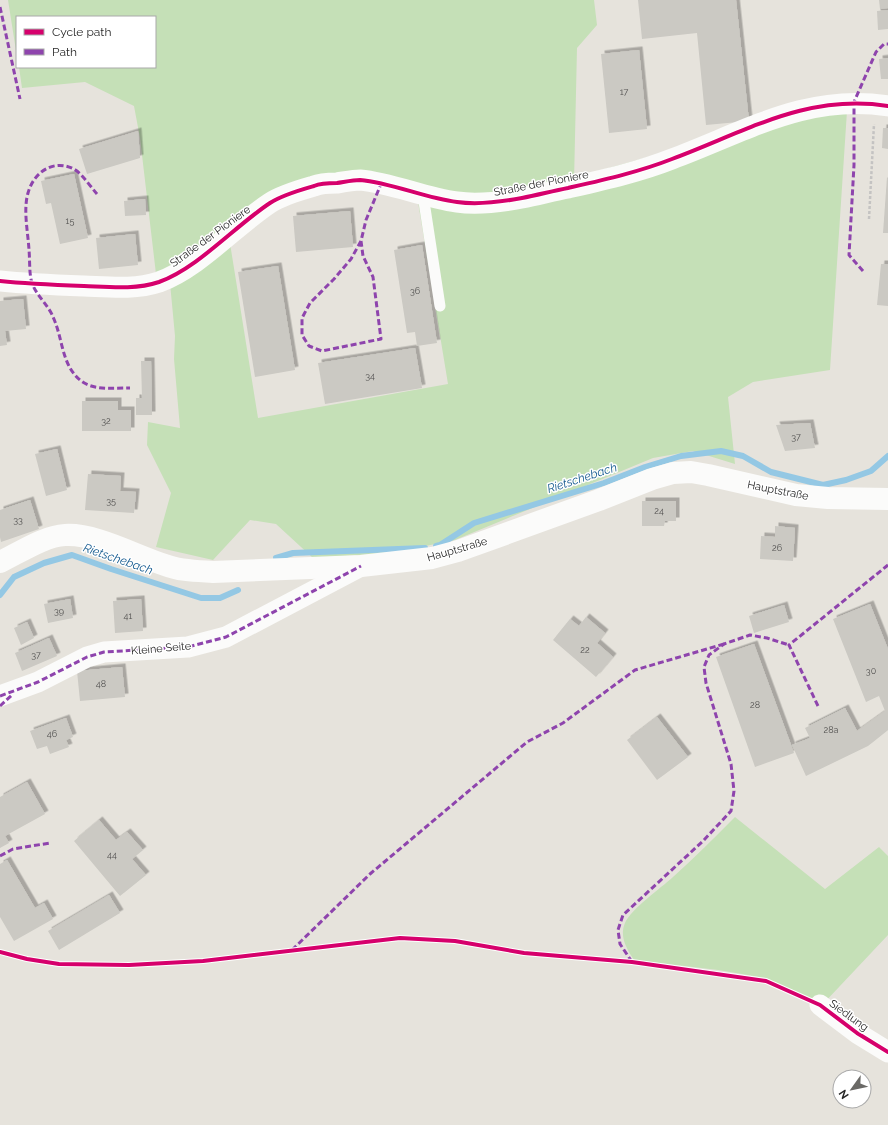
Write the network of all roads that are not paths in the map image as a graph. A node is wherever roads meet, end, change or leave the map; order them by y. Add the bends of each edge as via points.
1 (881, 105) edge
2 (423, 195) junction
3 (0, 281) edge
4 (440, 306) dead end
5 (888, 499) edge
6 (0, 562) edge
7 (362, 566) junction
8 (0, 696) edge
9 (820, 1005) dead end
10 (888, 1052) edge

1 - 2 street, Straße der Pioniere via 854,102 797,111 645,168 522,198 481,203 458,202
2 - 3 street, Straße der Pioniere via 359,180 316,185 271,202 193,263 160,282 142,286 103,287
2 - 4 lane
5 - 7 street, Hauptstraße via 796,495 708,474 673,473 458,551 432,558
6 - 7 street, Hauptstraße via 46,540 65,535 100,541 166,566 192,571
7 - 8 street, Kleine Seite via 226,637 188,647 104,652 87,657 38,682
9 - 10 street, Siedlung

